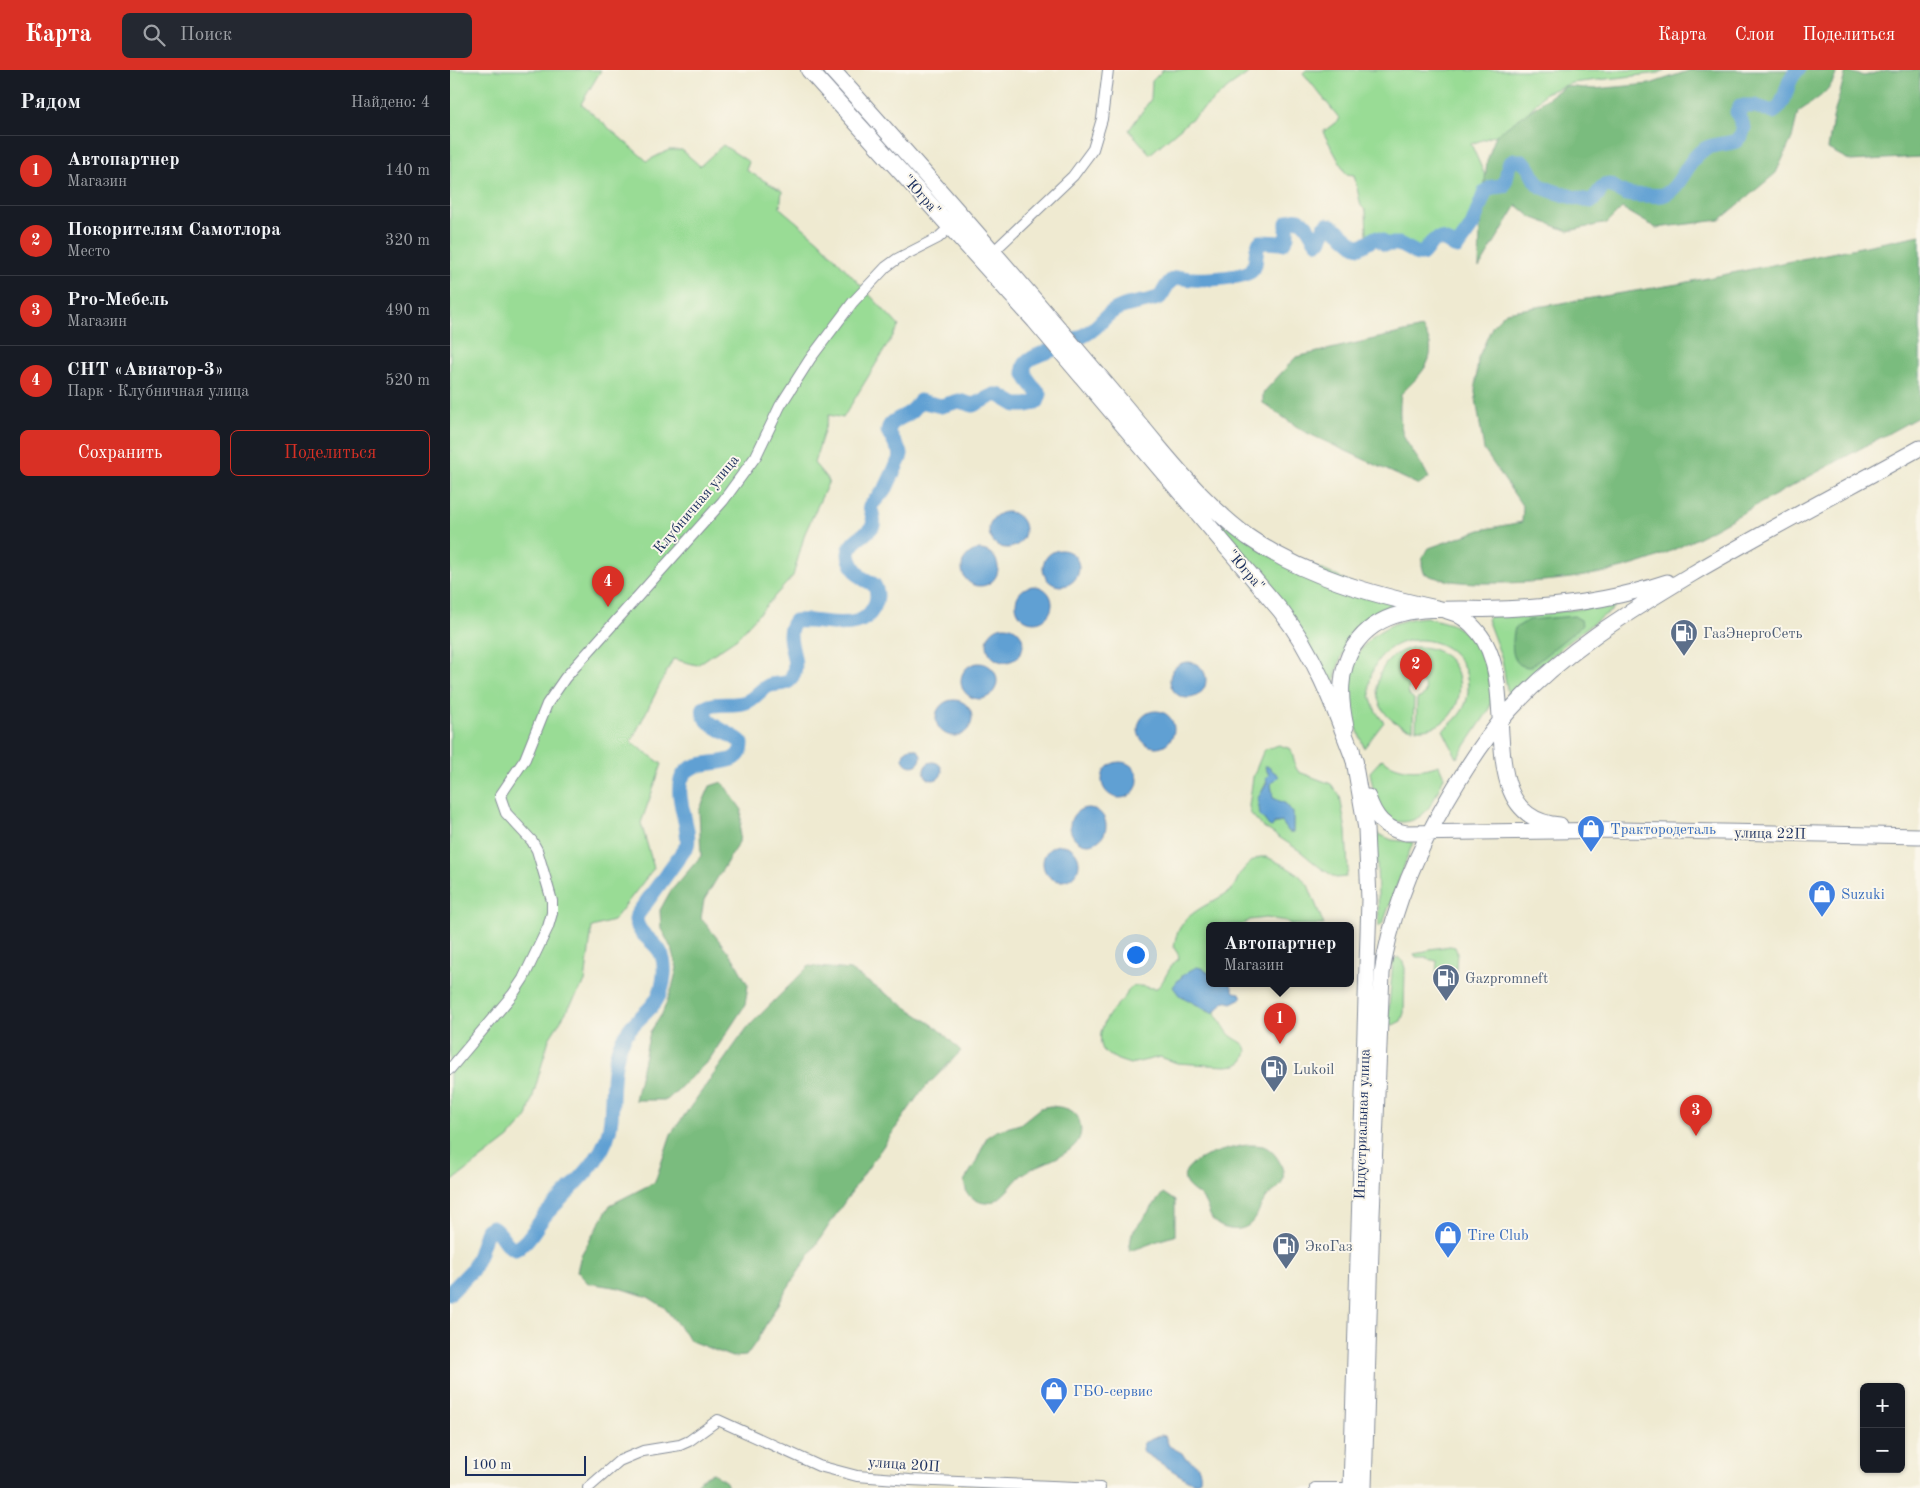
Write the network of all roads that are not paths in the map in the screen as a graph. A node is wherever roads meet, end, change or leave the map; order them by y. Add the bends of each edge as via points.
1 (809, 70) edge
2 (832, 70) edge
3 (1108, 70) edge
4 (950, 227) junction
5 (992, 253) junction
6 (1040, 317) junction
7 (1082, 366) junction
8 (1920, 448) edge
9 (1721, 557) junction
10 (1439, 608) junction
11 (1501, 720) junction
12 (1354, 762) junction
13 (1621, 830) junction
14 (1429, 833) junction
15 (1920, 836) edge
16 (450, 1069) edge
17 (588, 1488) edge
18 (1100, 1488) edge
19 (1315, 1488) edge
20 (1351, 1488) edge
21 (1364, 1488) edge

1 - 4 highway, "Югра"
2 - 5 highway, "Югра"
3 - 5 street via 1102,119 1093,149 1073,176
4 - 6 highway, "Югра"
4 - 16 street, Клубничная улица via 938,238 886,267 853,302 805,366 780,406 756,456 723,501 565,678 547,704 525,759 500,796 506,813 537,850 552,913 513,994
5 - 6 highway, "Югра"
6 - 7 highway
7 - 10 highway, "Югра" via 1190,484 1250,538 1326,577 1376,594
7 - 12 highway, "Югра" via 1290,622 1317,669
8 - 9 main road
9 - 10 main road via 1671,580 1604,598 1536,607
9 - 11 main road, Индустриальная улица via 1580,646
10 - 11 main road, улица 22П via 1466,620 1487,644 1498,676
10 - 12 main road via 1409,611 1373,626 1358,641 1348,658 1341,696
11 - 13 main road, улица 22П via 1504,774 1511,793 1523,810 1541,822
11 - 14 main road, Индустриальная улица via 1464,773
12 - 14 main road, улица 22П via 1378,820 1397,831
12 - 20 main road, Индустриальная улица via 1367,834 1370,900
13 - 14 main road, улица 22П
13 - 15 main road, улица 22П
14 - 21 main road, Индустриальная улица via 1395,914 1382,973
17 - 18 street, улица 20П via 619,1461 644,1451 684,1443 718,1420 820,1466 849,1474 903,1480
19 - 20 street

